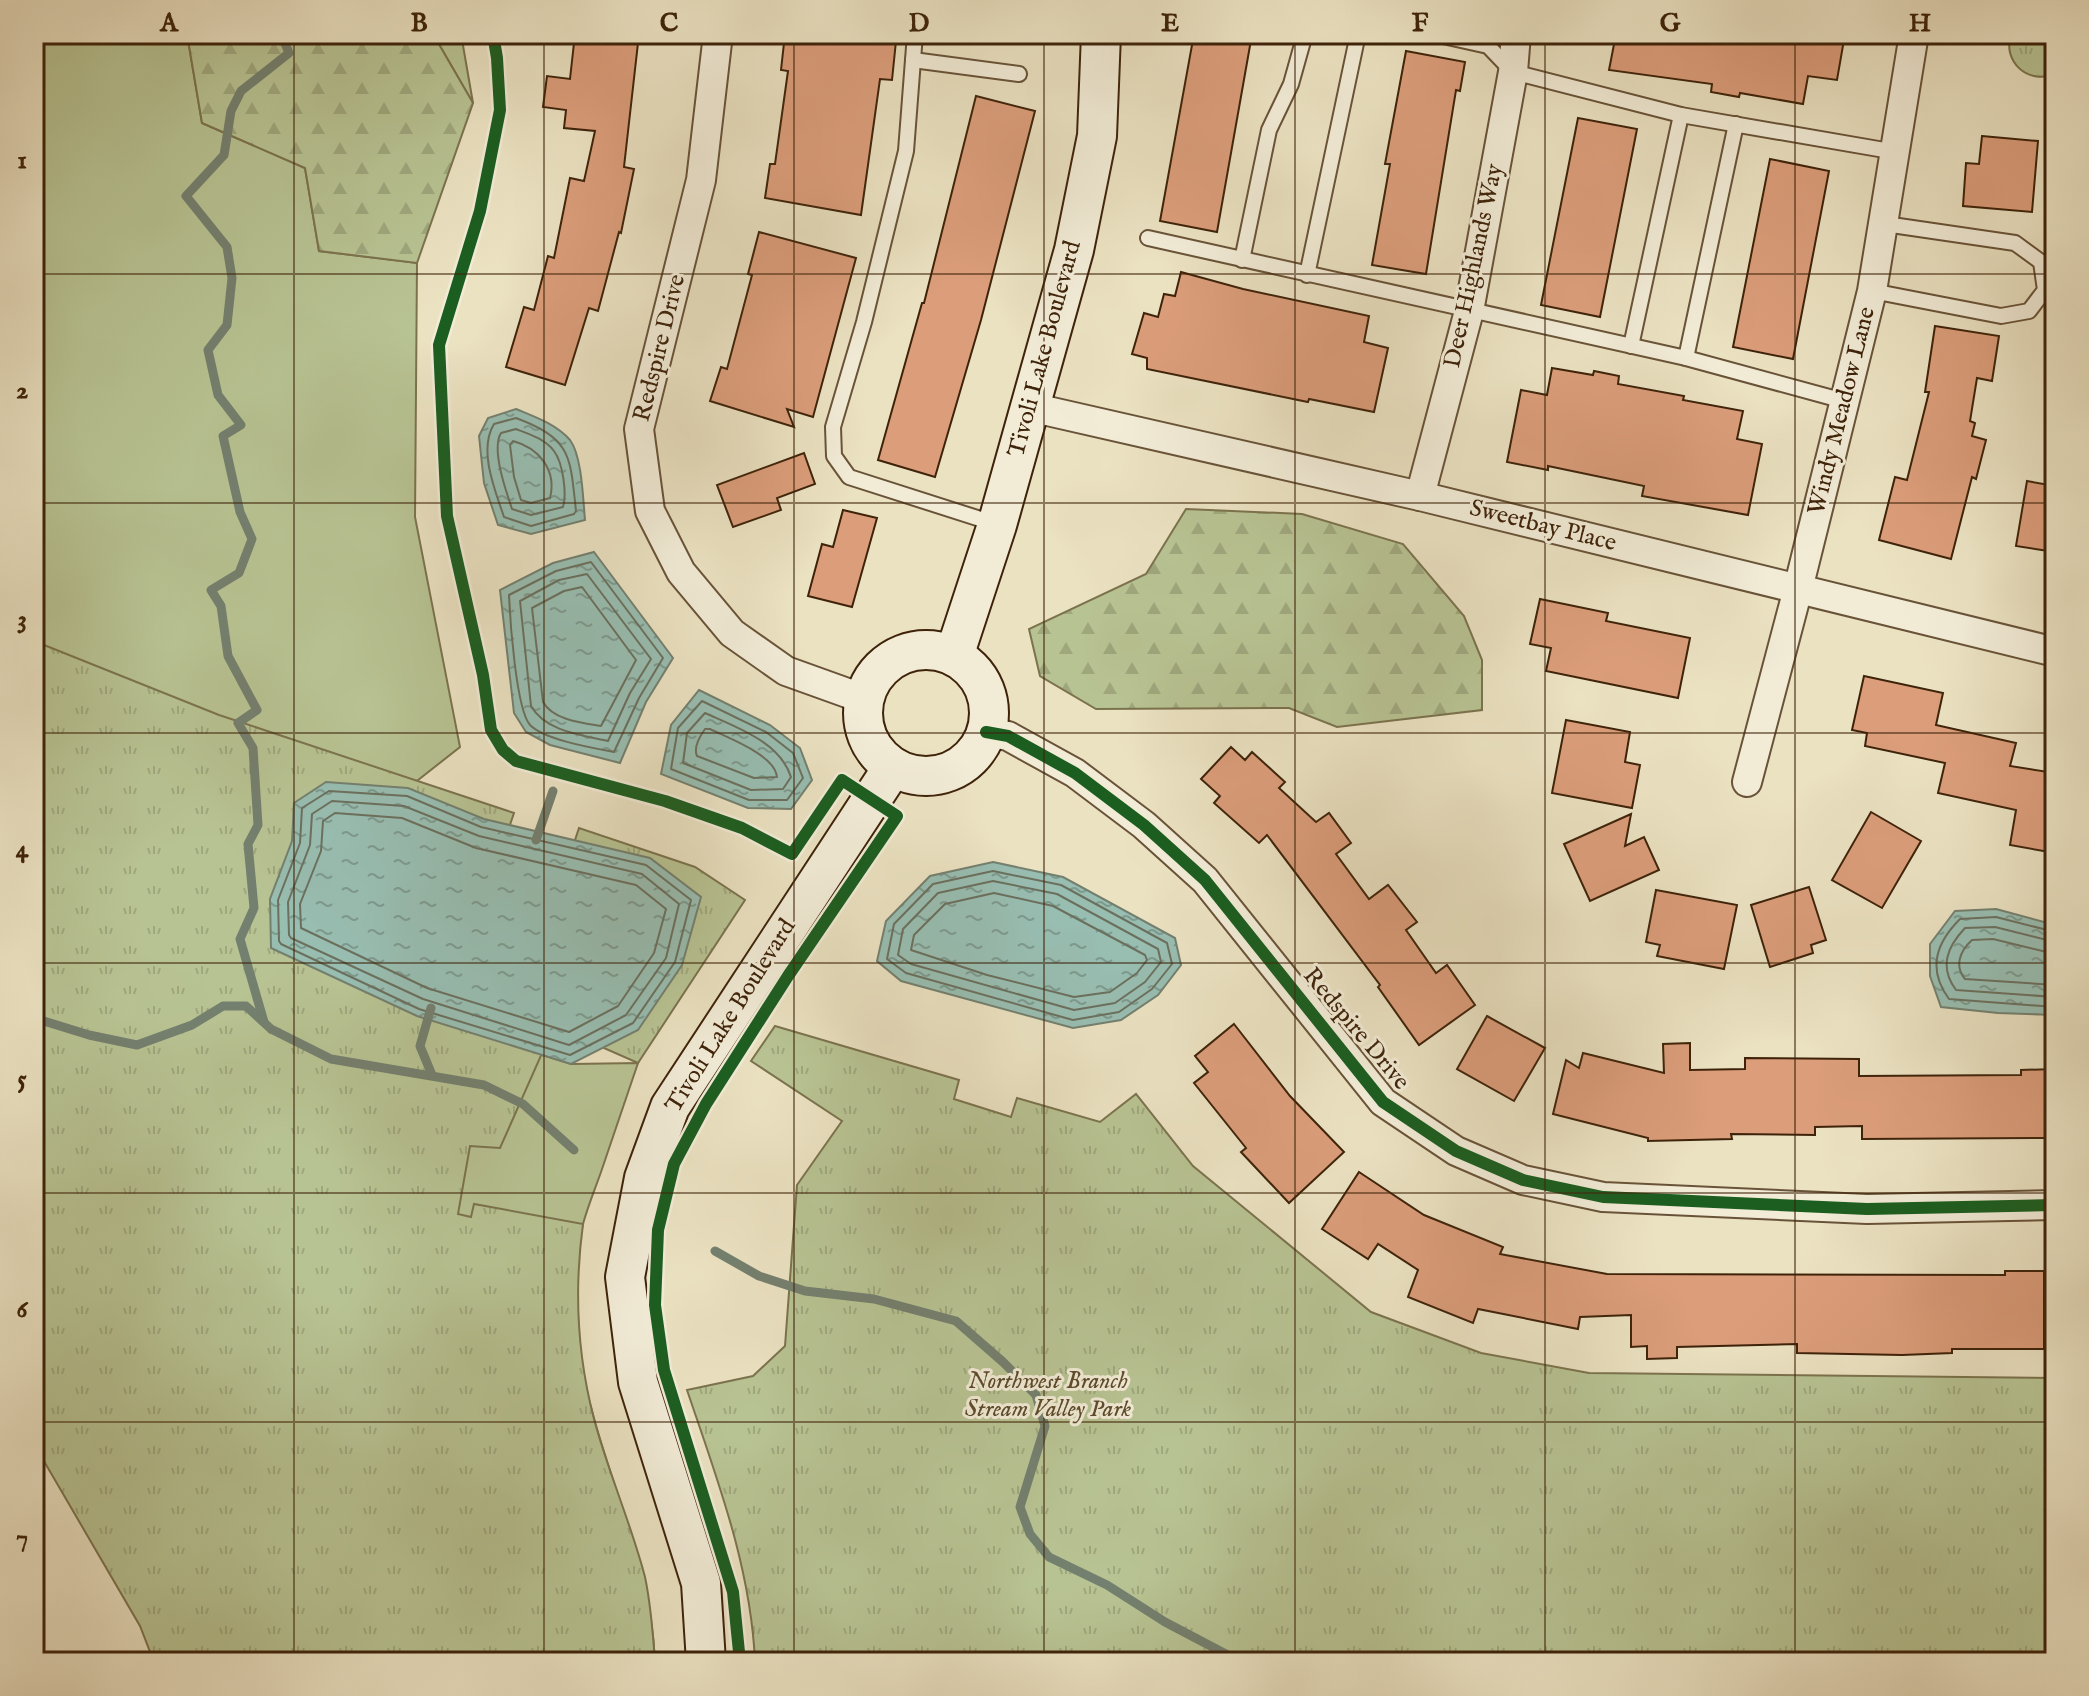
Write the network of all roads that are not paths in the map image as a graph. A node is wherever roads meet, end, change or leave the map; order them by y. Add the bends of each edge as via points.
1 (718, 34) edge
2 (915, 34) edge
3 (1101, 34) edge
4 (1305, 34) edge
5 (1358, 34) edge
6 (1434, 34) edge
7 (1516, 34) edge
8 (1914, 34) edge
9 (913, 60) junction
10 (1513, 72) junction
11 (1019, 74) dead end
12 (1681, 115) junction
13 (1736, 124) junction
14 (1896, 152) junction
15 (1885, 224) junction
16 (1148, 238) dead end
17 (1242, 260) junction
18 (1307, 275) junction
19 (1872, 291) junction
20 (1469, 311) junction
21 (1631, 346) junction
22 (1686, 358) junction
23 (1844, 401) junction
24 (1030, 407) junction
25 (1420, 496) junction
26 (997, 525) junction
27 (1798, 589) junction
28 (2055, 652) edge
29 (954, 656) junction
30 (864, 699) junction
31 (986, 732) junction
32 (893, 767) junction
33 (1747, 782) dead end
34 (2055, 1205) edge
35 (706, 1662) edge

1 - 30 street, Redspire Drive via 701,180 639,429 650,511 681,572 732,633 786,671
2 - 9 lane
3 - 24 street, Tivoli Lake Boulevard via 1097,136 1074,250
4 - 17 lane via 1291,84 1269,130
5 - 18 lane
6 - 10 lane via 1488,46
7 - 10 street, Deer Highlands Way
8 - 14 street, Windy Meadow Lane
9 - 11 lane
9 - 26 lane via 906,151 833,427 834,456 849,477
10 - 12 lane
10 - 20 street, Deer Highlands Way
12 - 13 lane
12 - 21 lane
13 - 14 lane
13 - 22 lane
14 - 15 street, Windy Meadow Lane
15 - 19 street, Windy Meadow Lane
15 - 19 lane via 2015,243 2041,262 2045,290 2029,311 2001,316
16 - 17 lane
17 - 18 lane
18 - 20 lane
19 - 23 street, Windy Meadow Lane
20 - 21 lane
20 - 25 street, Deer Highlands Way
21 - 22 lane
22 - 23 lane
23 - 27 street, Windy Meadow Lane
24 - 25 street, Sweetbay Place
24 - 26 street, Tivoli Lake Boulevard
25 - 27 street, Sweetbay Place
26 - 29 street, Tivoli Lake Boulevard
27 - 28 street, Sweetbay Place
27 - 33 street, Windy Meadow Lane
29 - 30 street via 936,651 899,656 871,681
29 - 31 street via 980,680 987,696
30 - 32 street via 868,738
31 - 32 street via 965,763 948,772 930,776
31 - 34 street, Redspire Drive via 1008,736 1075,773 1155,834 1205,880 1383,1102 1456,1151 1523,1180 1603,1197 1867,1209
32 - 35 street, Tivoli Lake Boulevard via 670,1107 644,1178 625,1277 638,1382 701,1583

